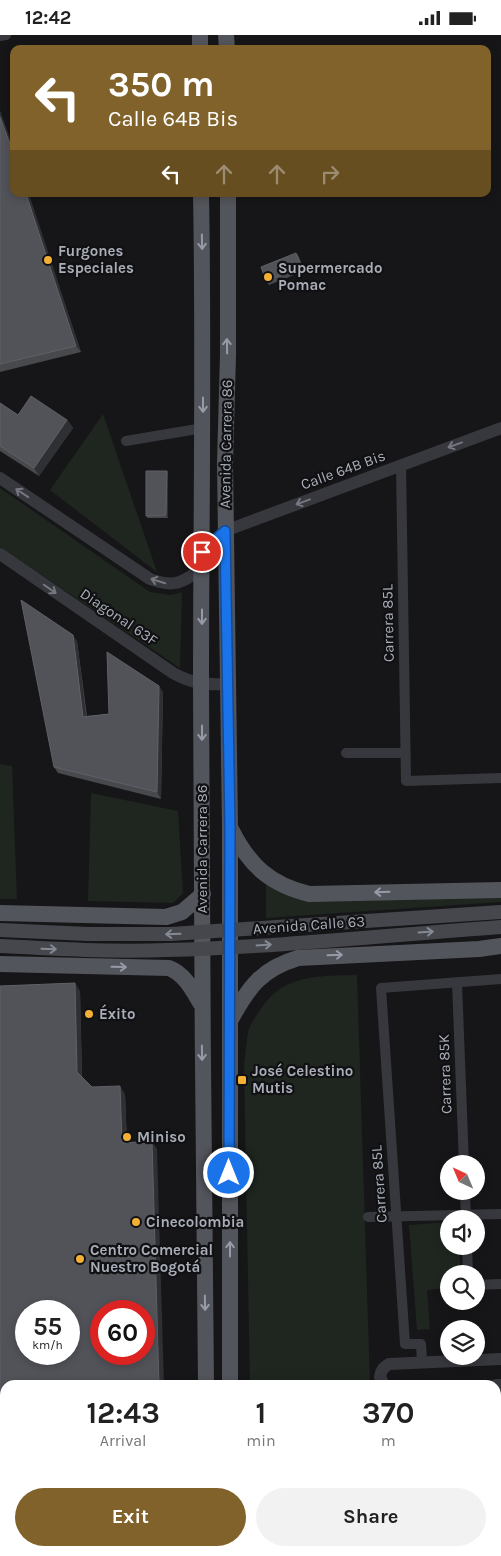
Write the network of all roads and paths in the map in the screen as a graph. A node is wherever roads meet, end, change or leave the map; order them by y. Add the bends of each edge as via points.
1 (6, 35) edge
2 (0, 36) edge
3 (202, 197) edge
4 (228, 197) edge
5 (203, 428) junction
6 (501, 428) edge
7 (126, 441) dead end
8 (401, 465) junction
9 (0, 478) edge
10 (225, 531) junction
11 (0, 554) edge
12 (202, 560) junction
13 (228, 684) junction
14 (201, 685) junction
15 (346, 753) dead end
16 (405, 753) junction
17 (501, 778) edge
18 (230, 827) junction
19 (501, 890) edge
20 (203, 894) junction
21 (501, 912) edge
22 (0, 913) edge
23 (501, 927) edge
24 (0, 930) edge
25 (501, 946) edge
26 (0, 947) edge
27 (0, 964) edge
28 (501, 979) edge
29 (457, 983) junction
30 (202, 1004) junction
31 (229, 1023) junction
32 (464, 1155) edge
33 (501, 1213) edge
34 (485, 1214) edge
35 (440, 1216) edge
36 (368, 1217) dead end
37 (396, 1217) junction
38 (501, 1284) edge
39 (485, 1285) edge
40 (501, 1359) edge
41 (422, 1362) junction
42 (206, 1380) edge
43 (230, 1380) edge
44 (382, 1380) edge

1 - 2 street
3 -> 5 main road, Avenida Carrera 86
10 -> 4 main road, Avenida Carrera 86
5 - 7 street
5 - 12 main road, Avenida Carrera 86
6 -> 8 street, Calle 64B Bis
8 -> 10 street, Calle 64B Bis
8 - 16 street, Carrera 85L
12 -> 9 street via 182,582 162,583 150,579
10 - 12 street, Calle 64B Bis
10 - 13 main road, Avenida Carrera 86
11 -> 14 street, Diagonal 63F via 172,673
12 -> 14 main road, Avenida Carrera 86
13 - 14 street, Diagonal 63F
13 - 18 main road, Avenida Carrera 86
14 -> 20 main road, Avenida Carrera 86
15 - 16 street
16 - 17 street, Carrera 85L via 406,781
19 -> 18 main road via 309,893 284,885 256,867 240,847
18 - 31 main road, Avenida Carrera 86
20 - 22 main road via 182,912 166,917
20 - 30 main road, Avenida Carrera 86
21 -> 24 main road, Avenida Calle 63, bridge via 171,934
26 -> 23 main road, Avenida Calle 63, bridge via 167,950
31 -> 25 main road via 243,997 260,977 273,967 298,957
27 -> 30 main road via 169,968 185,979
28 - 29 street
29 - 32 street, Carrera 85K
29 - 37 street, Carrera 85L via 381,987
30 -> 42 main road, Avenida Carrera 86
43 -> 31 main road, Avenida Carrera 86
33 - 34 street
35 - 37 street
36 - 37 street
37 - 41 street, Carrera 85L via 405,1344 421,1344
38 - 39 street
40 - 41 street
41 - 44 street via 389,1364 381,1372

